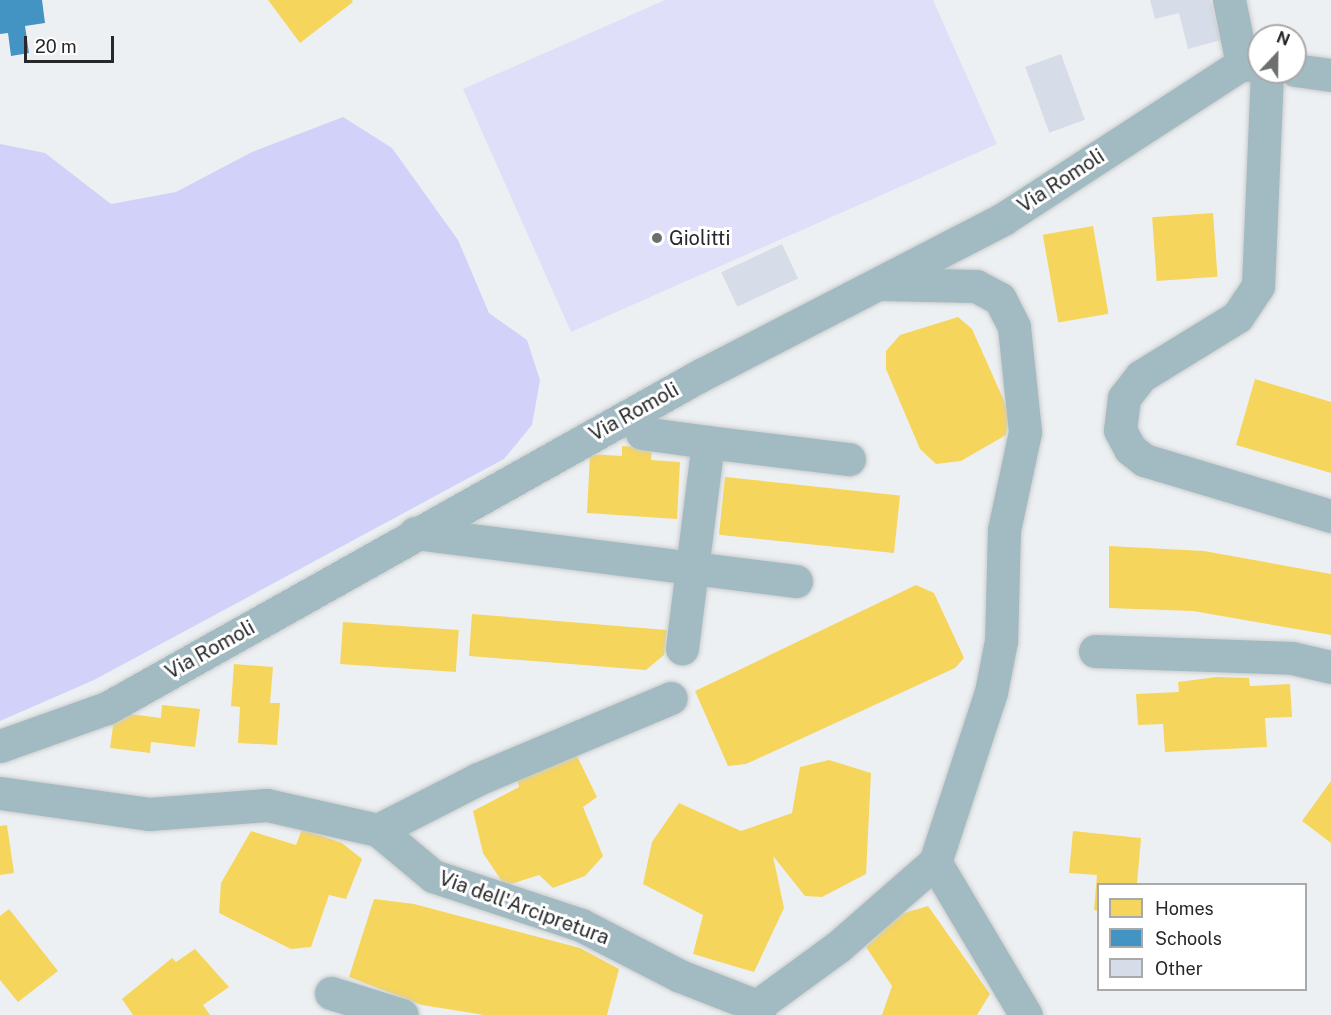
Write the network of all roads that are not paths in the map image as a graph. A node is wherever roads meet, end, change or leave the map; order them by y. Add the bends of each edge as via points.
1 (1229, 0) edge
2 (1247, 45) edge
3 (1307, 72) edge
4 (1247, 73) edge
5 (1331, 75) edge
6 (1256, 84) edge
7 (873, 284) junction
8 (642, 433) dead end
9 (708, 442) junction
10 (849, 459) dead end
11 (1331, 516) edge
12 (415, 533) junction
13 (692, 567) junction
14 (796, 581) dead end
15 (682, 648) dead end
16 (1095, 651) dead end
17 (1331, 667) edge
18 (671, 698) dead end
19 (0, 746) edge
20 (0, 793) edge
21 (378, 830) junction
22 (935, 862) junction
23 (331, 993) dead end
24 (758, 1010) edge
25 (402, 1015) edge
26 (1026, 1015) edge

1 - 2 street
3 - 5 street
4 - 7 street, Via Romoli via 1003,219
6 - 11 street via 1258,286 1237,316 1141,376 1124,398 1120,430 1130,449 1144,460
7 - 12 street, Via Romoli
7 - 22 street via 966,284 1000,299 1014,327 1024,399 1024,446 1004,530 997,669
8 - 9 street
9 - 10 street
9 - 13 street
12 - 13 street
12 - 19 street, Via Romoli via 107,708
13 - 14 street
13 - 15 street
16 - 17 street via 1292,658
18 - 21 street via 477,779
20 - 21 street, Via dell'Arcipretura via 149,814 261,805
21 - 24 street, Via dell'Arcipretura via 433,876 582,925 680,976
22 - 24 street
22 - 26 street
23 - 25 street

